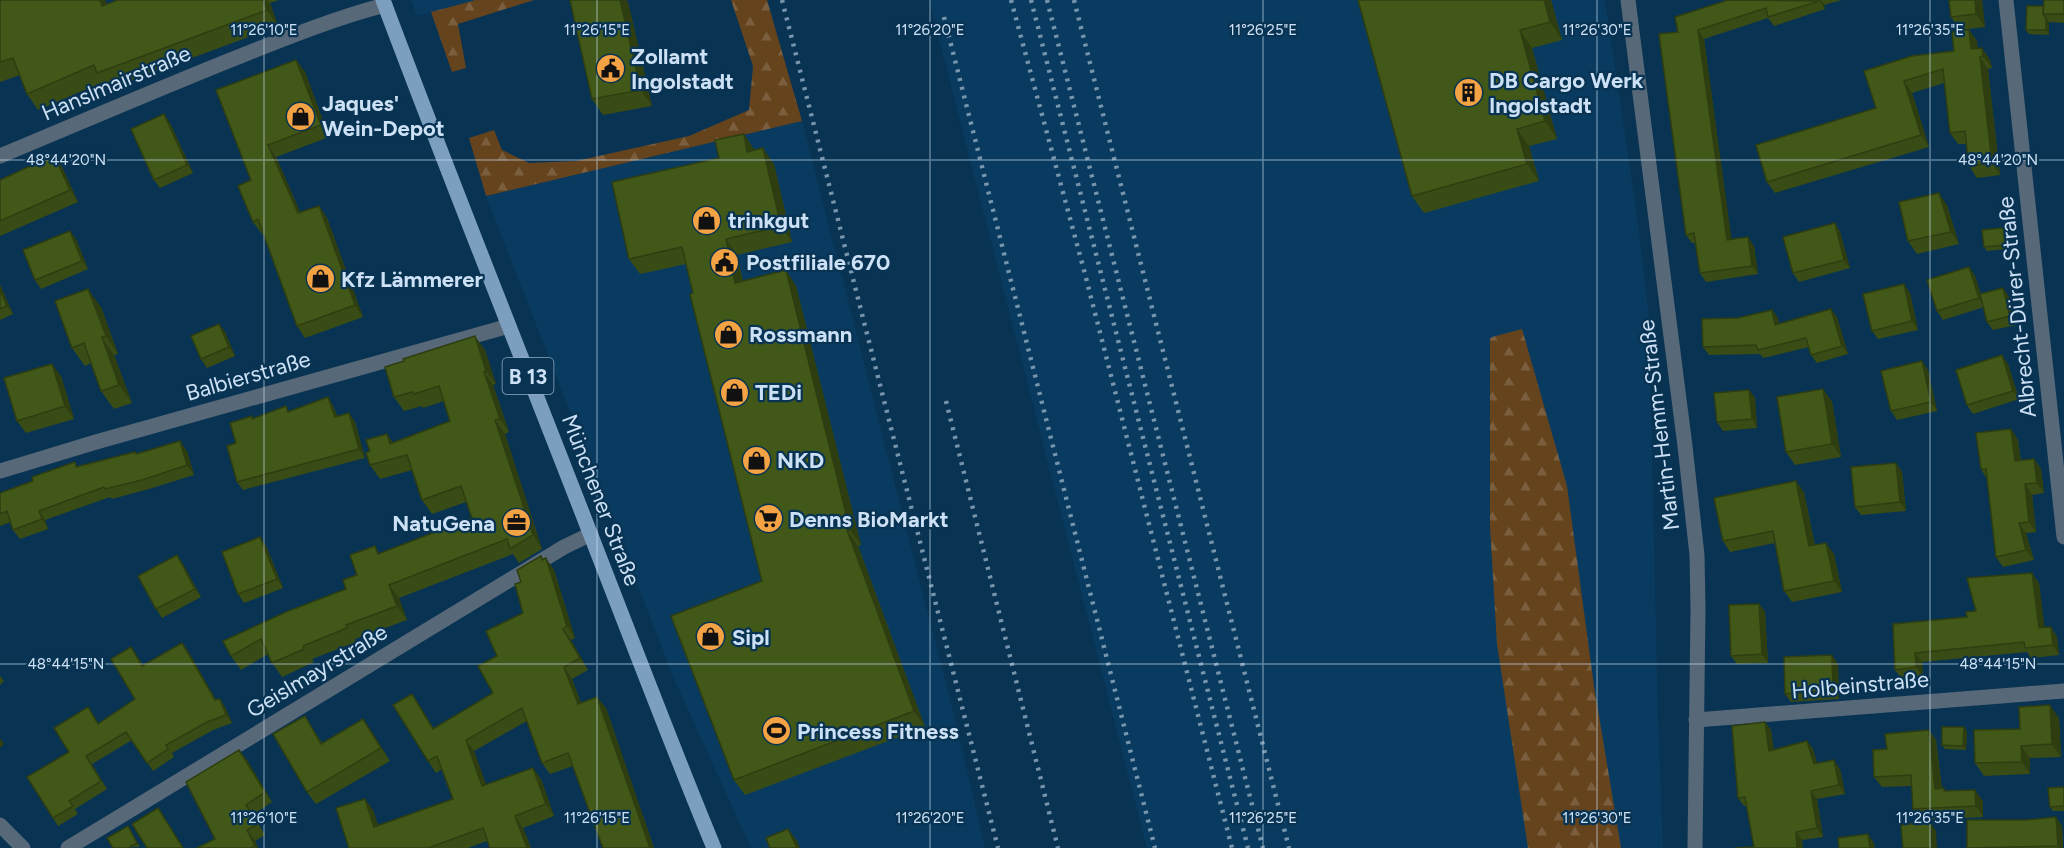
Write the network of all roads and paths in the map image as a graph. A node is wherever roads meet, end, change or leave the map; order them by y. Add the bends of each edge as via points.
1 (1628, 0) edge
2 (2006, 0) edge
3 (384, 3) edge
4 (0, 156) edge
5 (509, 326) junction
6 (0, 471) edge
7 (591, 534) junction
8 (2064, 537) edge
9 (2064, 691) edge
10 (1696, 720) junction
11 (0, 825) edge
12 (23, 848) edge
13 (68, 848) edge
14 (714, 848) edge
15 (1695, 848) edge

1 - 10 street, Martin-Hemm-Straße via 1697,555
2 - 8 street, Albrecht-Dürer-Straße
3 - 4 street, Hanslmairstraße via 141,95
3 - 5 main road, Münchener Straße / B 13
5 - 6 street, Balbierstraße
5 - 7 main road, Münchener Straße / B 13
7 - 13 street, Geislmayrstraße
7 - 14 main road, Münchener Straße / B 13
9 - 10 street, Holbeinstraße
10 - 15 street, Martin-Hemm-Straße
11 - 12 street

